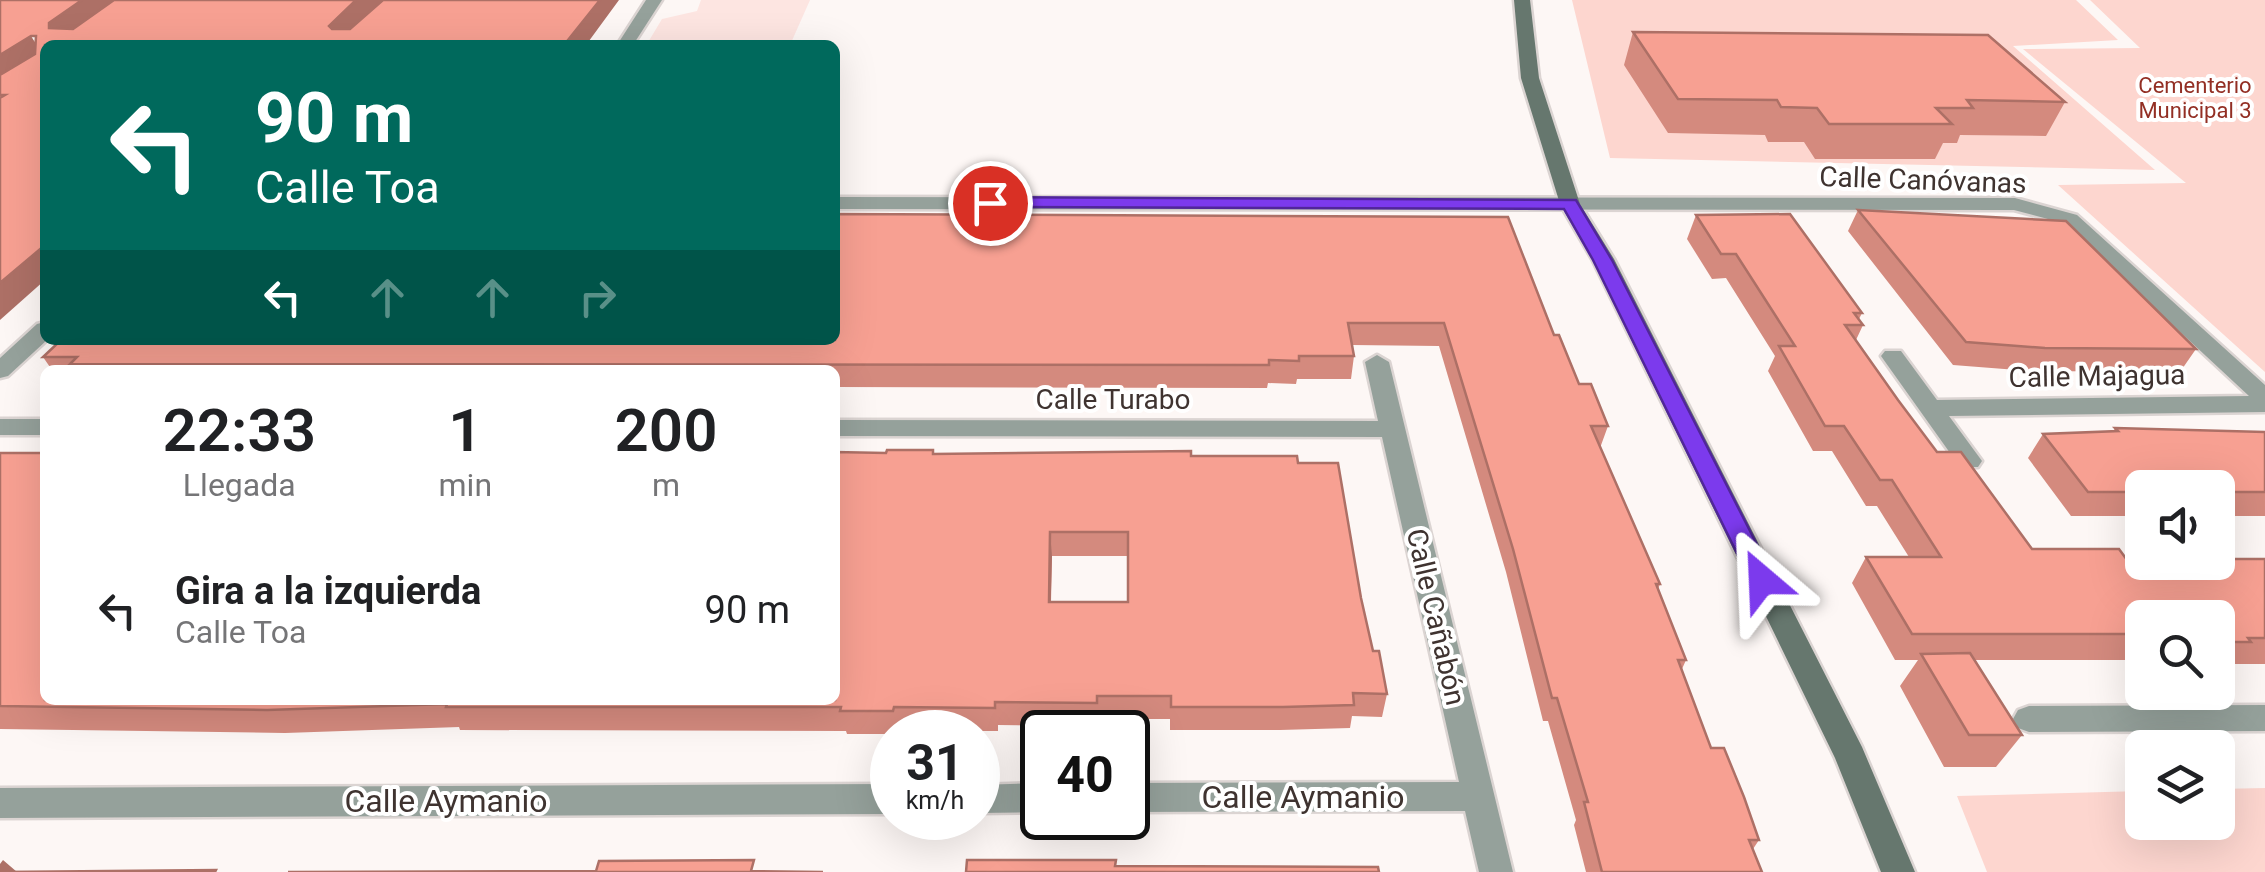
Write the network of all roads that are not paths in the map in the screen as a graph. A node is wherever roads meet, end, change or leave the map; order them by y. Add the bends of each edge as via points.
1 (654, 0) edge
2 (1522, 0) edge
3 (628, 40) edge
4 (840, 202) edge
5 (1570, 204) junction
6 (40, 334) edge
7 (1893, 356) dead end
8 (1376, 362) dead end
9 (0, 371) edge
10 (2265, 401) edge
11 (1930, 408) junction
12 (0, 427) edge
13 (40, 427) edge
14 (840, 428) edge
15 (1391, 429) junction
16 (1968, 461) edge
17 (2265, 718) edge
18 (2029, 719) dead end
19 (1478, 796) junction
20 (1150, 798) edge
21 (870, 799) edge
22 (0, 803) edge
23 (1496, 872) edge
24 (1898, 872) edge

1 - 3 street
2 - 5 street via 1526,64
4 - 5 street, Calle Canóvanas
5 - 10 street, Calle Canóvanas via 2015,204 2070,218
5 - 24 street via 1851,757
6 - 9 street
7 - 11 street
8 - 15 street, Calle Cañabón
10 - 11 street, Calle Majagua
11 - 16 street
12 - 13 street
14 - 15 street, Calle Turabo
15 - 19 street, Calle Cañabón
17 - 18 street
19 - 20 street, Calle Aymanio
19 - 23 street, Calle Cañabón
21 - 22 street, Calle Aymanio

